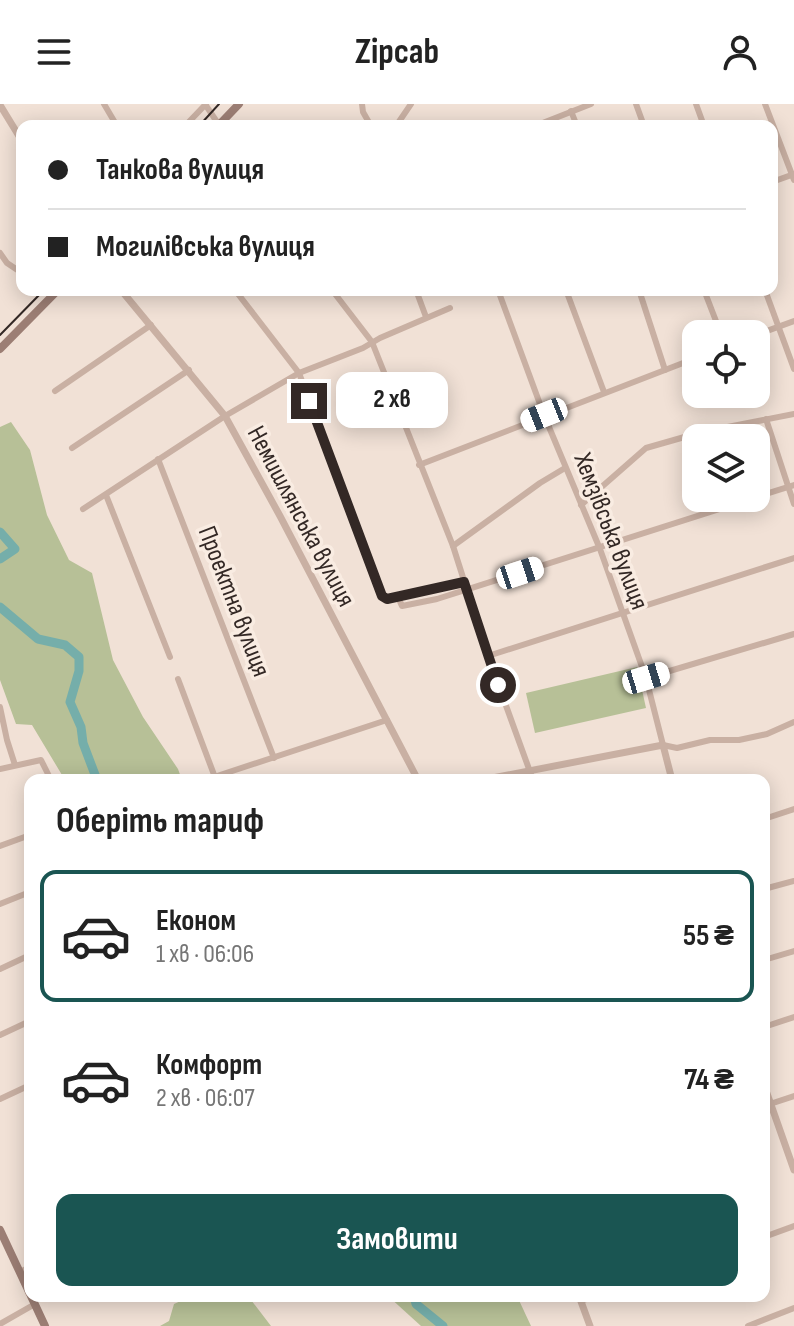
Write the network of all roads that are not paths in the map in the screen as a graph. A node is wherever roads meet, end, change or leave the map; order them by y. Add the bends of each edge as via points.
1 (205, 104) edge
2 (239, 104) edge
3 (591, 104) edge
4 (0, 105) edge
5 (571, 111) junction
6 (190, 120) edge
7 (224, 120) edge
8 (549, 120) edge
9 (575, 120) edge
10 (16, 131) edge
11 (778, 137) edge
12 (793, 176) edge
13 (0, 253) edge
14 (16, 269) edge
15 (52, 296) edge
16 (126, 296) edge
17 (240, 296) edge
18 (337, 296) edge
19 (418, 296) edge
20 (500, 296) edge
21 (568, 296) edge
22 (641, 296) edge
23 (706, 296) edge
24 (767, 296) edge
25 (450, 308) dead end
26 (426, 317) junction
27 (716, 320) edge
28 (794, 321) edge
29 (151, 325) junction
30 (779, 327) junction
31 (770, 330) edge
32 (372, 342) junction
33 (0, 349) edge
34 (682, 363) edge
35 (794, 369) edge
36 (189, 370) junction
37 (665, 370) junction
38 (299, 373) junction
39 (55, 391) dead end
40 (604, 392) junction
41 (794, 414) edge
42 (544, 415) junction
43 (225, 416) junction
44 (766, 419) junction
45 (72, 448) dead end
46 (158, 459) junction
47 (419, 465) junction
48 (565, 468) junction
49 (791, 486) edge
50 (770, 493) edge
51 (106, 495) junction
52 (794, 504) edge
53 (581, 505) junction
54 (83, 509) dead end
55 (712, 512) edge
56 (453, 546) junction
57 (600, 549) junction
58 (794, 558) edge
59 (466, 586) junction
60 (623, 613) junction
61 (794, 634) edge
62 (488, 656) junction
63 (170, 657) dead end
64 (646, 678) junction
65 (178, 679) dead end
66 (0, 707) edge
67 (387, 720) junction
68 (794, 722) edge
69 (663, 745) junction
70 (274, 758) junction
71 (15, 765) junction
72 (0, 769) edge
73 (48, 774) edge
74 (214, 774) edge
75 (227, 774) edge
76 (415, 774) edge
77 (530, 774) edge
78 (540, 774) edge
79 (670, 774) edge
80 (794, 809) edge
81 (770, 817) edge
82 (24, 837) edge
83 (0, 846) edge
84 (794, 881) edge
85 (770, 887) edge
86 (24, 894) edge
87 (0, 904) edge
88 (794, 951) edge
89 (24, 958) edge
90 (770, 958) edge
91 (0, 969) edge
92 (794, 1017) edge
93 (24, 1024) edge
94 (770, 1025) edge
95 (0, 1035) edge
96 (24, 1088) edge
97 (794, 1096) edge
98 (0, 1098) edge
99 (770, 1104) joint
100 (794, 1170) edge
101 (794, 1226) edge
102 (0, 1230) edge
103 (770, 1235) edge
104 (24, 1270) edge
105 (20, 1272) junction
106 (24, 1281) edge
107 (27, 1302) edge
108 (34, 1302) edge
109 (581, 1302) edge
110 (794, 1308) edge
111 (0, 1324) edge
112 (45, 1326) edge
113 (590, 1326) edge
114 (748, 1326) edge

1 - 6 street
2 - 7 main road
3 - 5 street
4 - 10 street
5 - 8 street
5 - 9 street
11 - 12 street
13 - 14 street
15 - 33 main road
16 - 29 street, Немишлянська вулиця
17 - 38 street
18 - 32 street
19 - 26 street
20 - 42 street, Хемзівська вулиця
21 - 40 street
22 - 37 street
23 - 27 street
24 - 30 street
25 - 26 street
26 - 32 street
28 - 30 street
29 - 36 street, Немишлянська вулиця
29 - 39 street
30 - 31 street
30 - 35 street
32 - 38 street
32 - 47 street
34 - 37 street
36 - 43 street, Немишлянська вулиця
36 - 45 street
37 - 40 street
38 - 43 street
38 - 59 street via 382,596 398,597 400,604 409,605
40 - 42 street
41 - 44 street
42 - 47 street
42 - 48 street, Хемзівська вулиця
43 - 46 street
43 - 67 street, Немишлянська вулиця
44 - 49 street
44 - 53 street via 646,448
46 - 51 street
46 - 70 street, Проектна вулиця
47 - 56 street
48 - 53 street, Хемзівська вулиця
48 - 56 street
49 - 50 street
49 - 52 street
51 - 54 street
51 - 63 street
53 - 57 street, Хемзівська вулиця
55 - 57 street
56 - 59 street
57 - 59 street
57 - 60 street, Хемзівська вулиця
58 - 60 street
59 - 62 street
60 - 62 street
60 - 64 street, Хемзівська вулиця
61 - 64 street
62 - 77 street
64 - 69 street, Хемзівська вулиця
65 - 74 street
66 - 71 street
67 - 70 street
67 - 76 street, Немишлянська вулиця
68 - 69 street via 739,740
69 - 78 street
69 - 79 street
70 - 75 street
71 - 72 street
71 - 73 street via 41,760
80 - 81 street
82 - 83 street
84 - 85 street
86 - 87 street
88 - 90 street
89 - 91 street
92 - 94 street
93 - 95 street
96 - 98 street
97 - 99 street
99 - 100 street
101 - 103 street
102 - 105 main road
104 - 105 street
105 - 106 main road
107 - 111 street
108 - 112 main road
109 - 113 street
110 - 114 street

